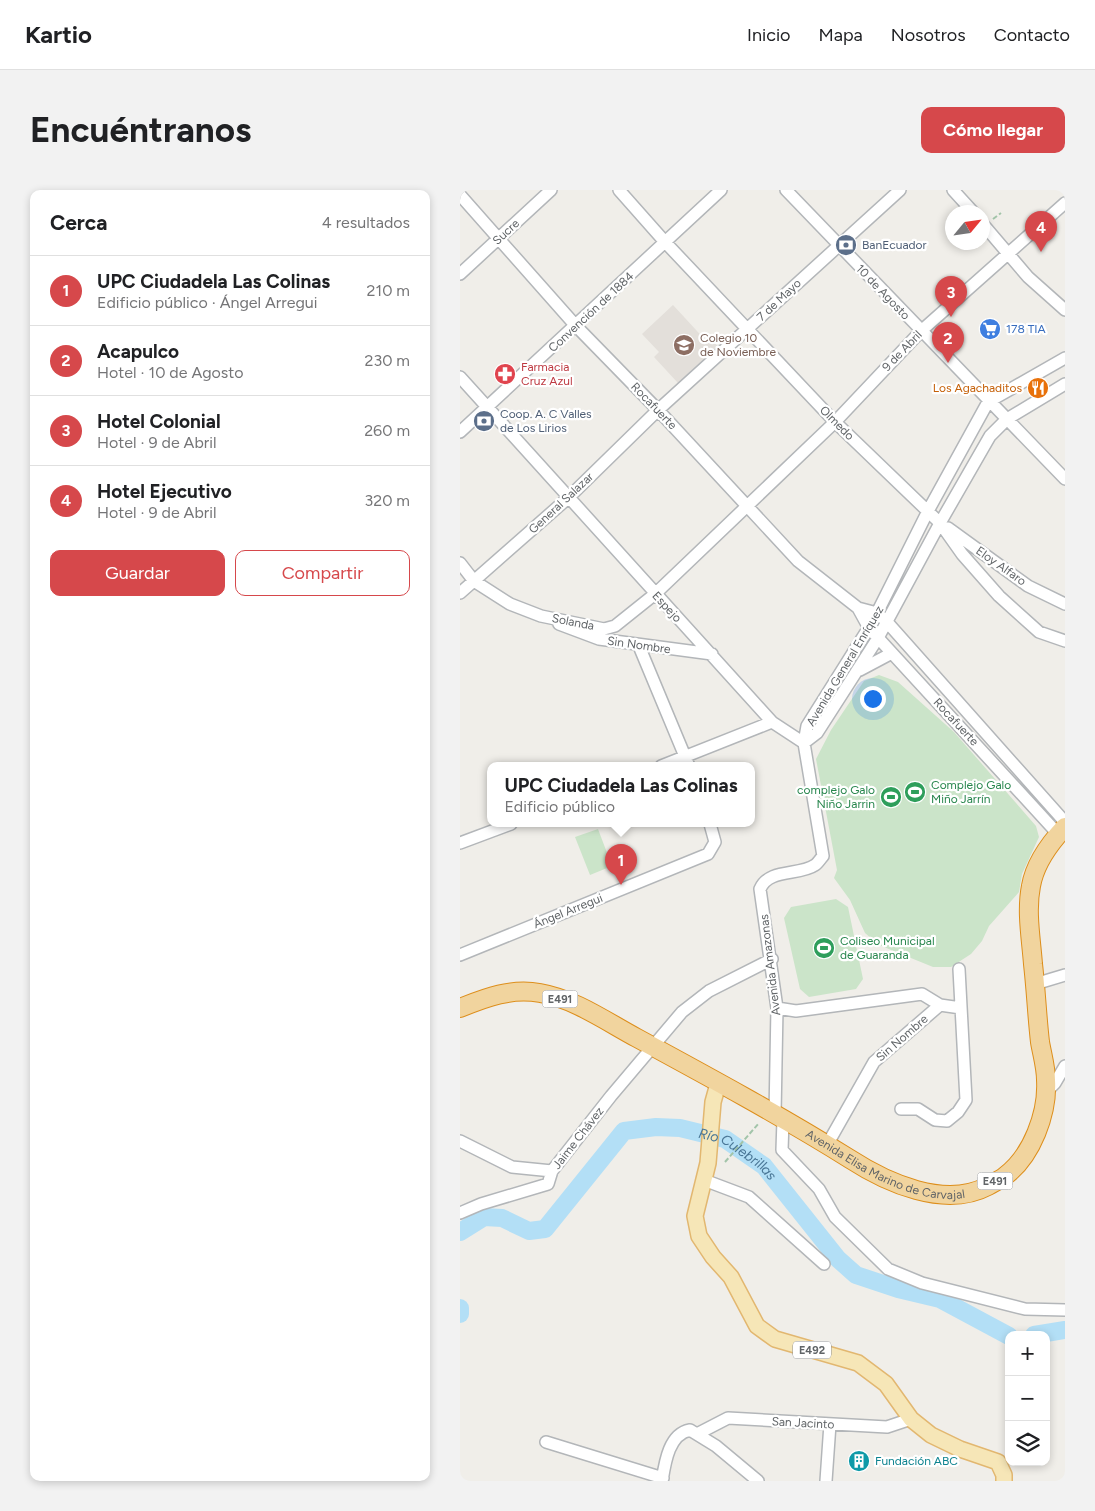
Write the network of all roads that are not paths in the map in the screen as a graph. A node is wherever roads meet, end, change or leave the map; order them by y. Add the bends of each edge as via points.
1 (551, 190) edge
2 (620, 190) edge
3 (721, 190) edge
4 (786, 190) edge
5 (900, 190) edge
6 (953, 190) edge
7 (460, 195) edge
8 (1065, 203) edge
9 (967, 205) edge
10 (990, 232) edge
11 (498, 239) junction
12 (665, 242) junction
13 (839, 246) junction
14 (1010, 253) junction
15 (460, 274) edge
16 (1065, 303) edge
17 (1065, 310) edge
18 (576, 326) junction
19 (748, 330) junction
20 (921, 331) junction
21 (1065, 358) edge
22 (460, 377) edge
23 (1065, 384) edge
24 (988, 402) junction
25 (486, 408) junction
26 (658, 410) junction
27 (1006, 419) junction
28 (835, 422) junction
29 (460, 432) edge
30 (1065, 479) edge
31 (568, 498) junction
32 (747, 506) junction
33 (928, 511) junction
34 (940, 523) junction
35 (460, 563) edge
36 (474, 581) junction
37 (460, 593) edge
38 (655, 594) junction
39 (1065, 604) edge
40 (858, 608) junction
41 (877, 613) junction
42 (541, 616) junction
43 (887, 622) junction
44 (869, 628) junction
45 (878, 638) junction
46 (1065, 641) edge
47 (639, 646) junction
48 (892, 653) junction
49 (712, 654) junction
50 (854, 674) junction
51 (772, 722) junction
52 (804, 743) junction
53 (688, 761) edge
54 (503, 827) edge
55 (712, 827) edge
56 (1063, 828) edge
57 (460, 843) edge
58 (460, 955) edge
59 (772, 959) junction
60 (959, 969) dead end
61 (1065, 975) edge
62 (1035, 984) junction
63 (940, 1005) junction
64 (460, 1008) edge
65 (777, 1008) junction
66 (961, 1008) junction
67 (653, 1046) junction
68 (1065, 1066) edge
69 (718, 1084) junction
70 (1046, 1092) junction
71 (901, 1109) dead end
72 (772, 1119) junction
73 (460, 1141) edge
74 (827, 1145) junction
75 (552, 1171) junction
76 (704, 1180) junction
77 (460, 1213) edge
78 (824, 1264) dead end
79 (1065, 1310) edge
80 (911, 1419) junction
81 (830, 1424) junction
82 (697, 1434) junction
83 (546, 1442) dead end
84 (662, 1480) edge
85 (758, 1481) edge
86 (826, 1481) edge
87 (1004, 1481) edge

1 - 11 street, Sucre
2 - 12 street, Olmedo
3 - 12 street, Convención de 1884
4 - 13 street, 10 de Agosto
5 - 13 street, 7 de Mayo
6 - 9 street
7 - 11 street, Rocafuerte
8 - 14 street, 9 de Abril
10 - 14 street
11 - 15 street, Sucre
11 - 18 street, Rocafuerte
12 - 18 street, Convención de 1884
12 - 19 street, Olmedo
13 - 19 street, 7 de Mayo
13 - 20 street, 10 de Agosto
14 - 16 street
14 - 17 street via 1028,277
14 - 20 street, 9 de Abril
18 - 25 street, Convención de 1884
18 - 26 street, Rocafuerte
19 - 26 street, 7 de Mayo
19 - 28 street, Olmedo
20 - 24 street, 10 de Agosto
20 - 28 street, 9 de Abril
21 - 24 street
22 - 25 street, Espejo
23 - 27 street, Avenida General Enríquez
24 - 27 street, 10 de Agosto
24 - 33 street, Avenida General Enríquez
25 - 29 street, Convención de 1884
25 - 31 street, Espejo
26 - 31 street, General Salazar
26 - 32 street, Rocafuerte
27 - 30 street, 10 de Agosto
27 - 34 street, Avenida General Enríquez via 990,436
28 - 32 street, 9 de Abril
28 - 33 street, Olmedo
31 - 36 street, General Salazar
31 - 38 street, Espejo
32 - 38 street, Solanda
32 - 40 street, Rocafuerte via 798,561
33 - 34 street, Olmedo
33 - 41 street, Avenida General Enríquez
34 - 39 street, Eloy Alfaro via 1028,586
34 - 43 street, Avenida General Enríquez
34 - 46 street, Olmedo via 998,596 1025,621 1046,635
35 - 36 street, Solanda
36 - 37 street, General Salazar
36 - 42 street, Solanda via 510,604
38 - 42 street, Solanda via 626,620 604,629
38 - 49 street, Espejo
40 - 41 street, Rocafuerte
40 - 44 street, Rocafuerte
41 - 43 street, Rocafuerte
41 - 44 street, Avenida General Enríquez
42 - 47 street, Sin Nombre via 599,639
43 - 45 street, Avenida General Enríquez
43 - 56 street, Rocafuerte
44 - 45 street, Rocafuerte
44 - 52 street, Avenida General Enríquez via 807,726
45 - 48 street, Rocafuerte
45 - 50 street, Avenida General Enríquez
47 - 49 street, Sin Nombre
47 - 53 street
48 - 50 street
48 - 56 street, Rocafuerte
49 - 51 street, Espejo
50 - 52 street, Avenida General Enríquez via 818,733
51 - 52 street, Espejo
51 - 53 street
52 - 59 street, Avenida Amazonas via 823,856 814,865 763,882 760,889
54 - 57 street
55 - 58 street, Ángel Arregui via 715,842 708,854
56 - 62 highway, Avenida Elisa Marino de Carvajal / E491 via 1042,856 1031,884 1029,909
59 - 65 street, Avenida Amazonas
59 - 67 street, Jaime Chávez via 708,991 682,1012
60 - 66 street
61 - 62 street
62 - 70 highway, Avenida Elisa Marino de Carvajal / E491
63 - 65 street via 922,994 796,1012
63 - 66 street, Sin Nombre
63 - 74 street, Sin Nombre via 874,1062
64 - 67 highway, Avenida Elisa Marino de Carvajal / E491 via 491,995 518,991 541,994 587,1010
65 - 72 street, Avenida Amazonas
66 - 71 street via 966,1100 946,1121 935,1120 918,1109
67 - 69 highway, Avenida Elisa Marino de Carvajal / E491
67 - 75 street, Jaime Chávez
68 - 70 street
69 - 72 highway, Avenida Elisa Marino de Carvajal / E491
69 - 76 main road, E492
70 - 74 highway, Avenida Elisa Marino de Carvajal / E491 via 1036,1134 1022,1157 1006,1176 960,1195 903,1186 862,1167
72 - 74 highway, Avenida Elisa Marino de Carvajal / E491
72 - 79 street, Avenida Amazonas via 782,1150 819,1189 835,1217 888,1269 922,1282 1025,1309
73 - 75 street via 512,1167
75 - 77 street, Jaime Chávez via 548,1184
76 - 78 street via 750,1197
76 - 80 main road, E492 via 695,1216 698,1236 731,1277 757,1326 775,1339 858,1363 886,1384
80 - 81 street, San Jacinto via 886,1427
80 - 87 main road, E492 via 931,1435 998,1462
81 - 82 street, San Jacinto via 728,1418
81 - 86 street
82 - 84 street, San Jacinto via 690,1430 674,1439
82 - 85 street
83 - 84 street

